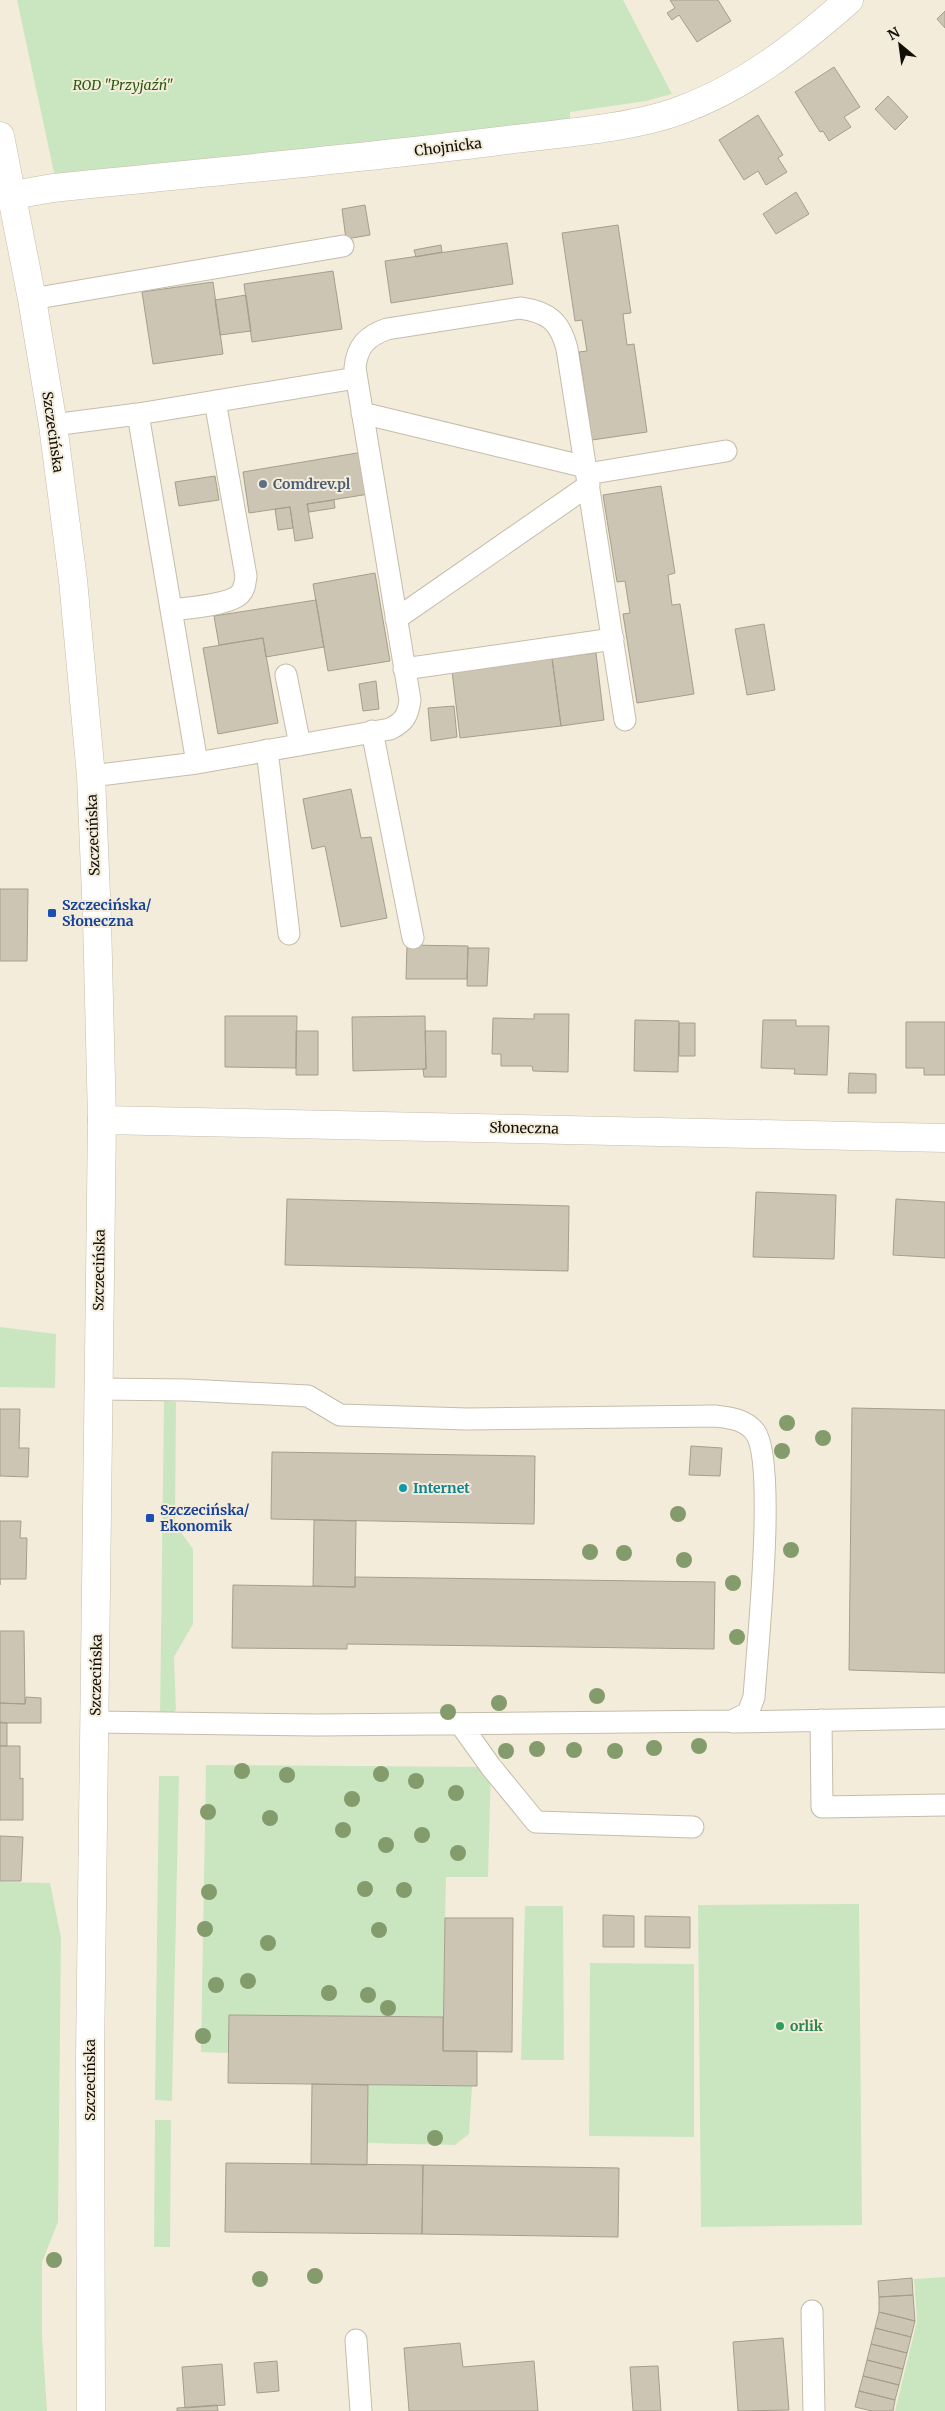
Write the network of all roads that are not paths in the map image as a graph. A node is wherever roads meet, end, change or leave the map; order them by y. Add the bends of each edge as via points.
1 (849, 0) edge
2 (0, 136) edge
3 (13, 195) junction
4 (343, 246) dead end
5 (32, 299) junction
6 (356, 378) junction
7 (215, 401) junction
8 (138, 414) junction
9 (362, 414) junction
10 (53, 425) junction
11 (726, 451) dead end
12 (587, 475) junction
13 (171, 610) junction
14 (396, 619) junction
15 (613, 639) junction
16 (404, 669) junction
17 (286, 675) dead end
18 (625, 720) dead end
19 (372, 732) junction
20 (300, 744) junction
21 (267, 750) junction
22 (197, 763) junction
23 (91, 776) junction
24 (290, 934) dead end
25 (413, 938) dead end
26 (102, 1120) junction
27 (945, 1138) edge
28 (98, 1388) junction
29 (754, 1697) junction
30 (945, 1718) edge
31 (821, 1720) junction
32 (786, 1721) junction
33 (95, 1722) junction
34 (722, 1722) junction
35 (461, 1725) junction
36 (945, 1805) edge
37 (694, 1827) dead end
38 (812, 2311) dead end
39 (356, 2340) dead end
40 (91, 2411) edge
41 (361, 2411) edge
42 (814, 2411) edge

1 - 3 street, Chojnicka via 751,75 710,98 663,116 345,160 63,187
2 - 3 street, Szczecińska
3 - 5 street, Szczecińska
4 - 5 lane
5 - 10 street, Szczecińska
6 - 7 lane
6 - 9 lane
6 - 12 lane via 356,355 362,344 371,335 387,329 520,308 537,311 556,324 564,335
7 - 8 lane
7 - 13 lane via 246,576 244,587 240,595 229,600
8 - 10 lane
8 - 13 lane
9 - 12 lane
9 - 14 lane
10 - 23 street, Szczecińska via 73,580
11 - 12 lane
12 - 14 lane
12 - 15 lane
13 - 22 lane
14 - 16 lane
15 - 16 lane
15 - 18 lane
16 - 19 lane via 410,700 408,714 390,729
17 - 20 lane
19 - 20 lane
19 - 25 lane
20 - 21 lane
21 - 22 lane
21 - 24 lane
22 - 23 lane
23 - 26 street, Szczecińska
26 - 27 street, Słoneczna
26 - 28 street, Szczecińska
28 - 29 lane via 308,1396 340,1415 467,1420 714,1416 746,1423 761,1444 766,1496
28 - 33 street, Szczecińska
29 - 32 lane via 764,1713
29 - 34 lane via 748,1713
30 - 31 lane
31 - 32 lane
31 - 36 lane via 822,1807
32 - 34 lane
33 - 35 lane
33 - 40 street, Szczecińska via 90,2056
34 - 35 lane
35 - 37 lane via 536,1822
38 - 42 lane
39 - 41 lane

